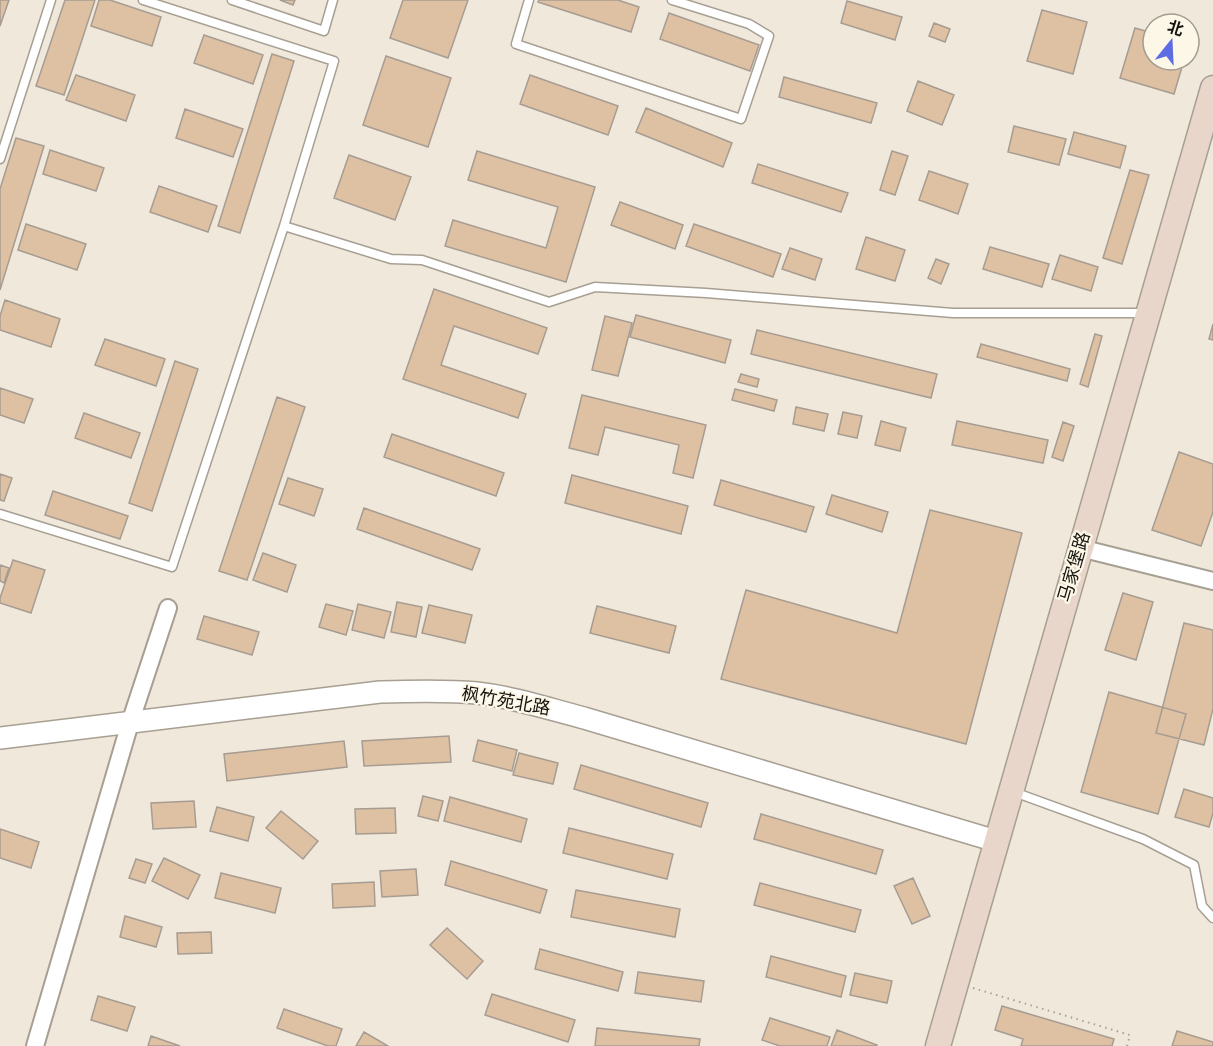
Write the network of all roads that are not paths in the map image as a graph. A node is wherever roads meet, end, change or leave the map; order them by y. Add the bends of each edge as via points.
1 (51, 0) edge
2 (143, 0) edge
3 (232, 0) edge
4 (333, 0) edge
5 (529, 0) edge
6 (672, 0) edge
7 (1213, 88) edge
8 (0, 159) edge
9 (284, 226) junction
10 (1148, 313) junction
11 (0, 514) edge
12 (1080, 548) junction
13 (1213, 581) edge
14 (168, 608) dead end
15 (130, 723) junction
16 (0, 738) edge
17 (1011, 790) junction
18 (996, 841) junction
19 (1213, 918) edge
20 (34, 1046) edge
21 (938, 1046) edge

1 - 8 lane
2 - 9 lane via 334,61
3 - 4 lane via 324,31
5 - 6 lane via 516,44 741,119 769,36 749,24
7 - 10 main road, 马家堡路
9 - 10 lane via 391,259 422,260 549,302 595,287 953,313
9 - 11 lane via 172,567
10 - 12 main road, 马家堡路
12 - 13 street
12 - 17 main road, 马家堡路
14 - 15 street
15 - 16 street, 枫竹苑北路
15 - 18 street, 枫竹苑北路 via 380,692 430,690 479,694 585,718
15 - 20 street
17 - 18 main road, 马家堡路
17 - 19 lane via 1143,839 1194,866 1202,906
18 - 21 main road, 马家堡路

